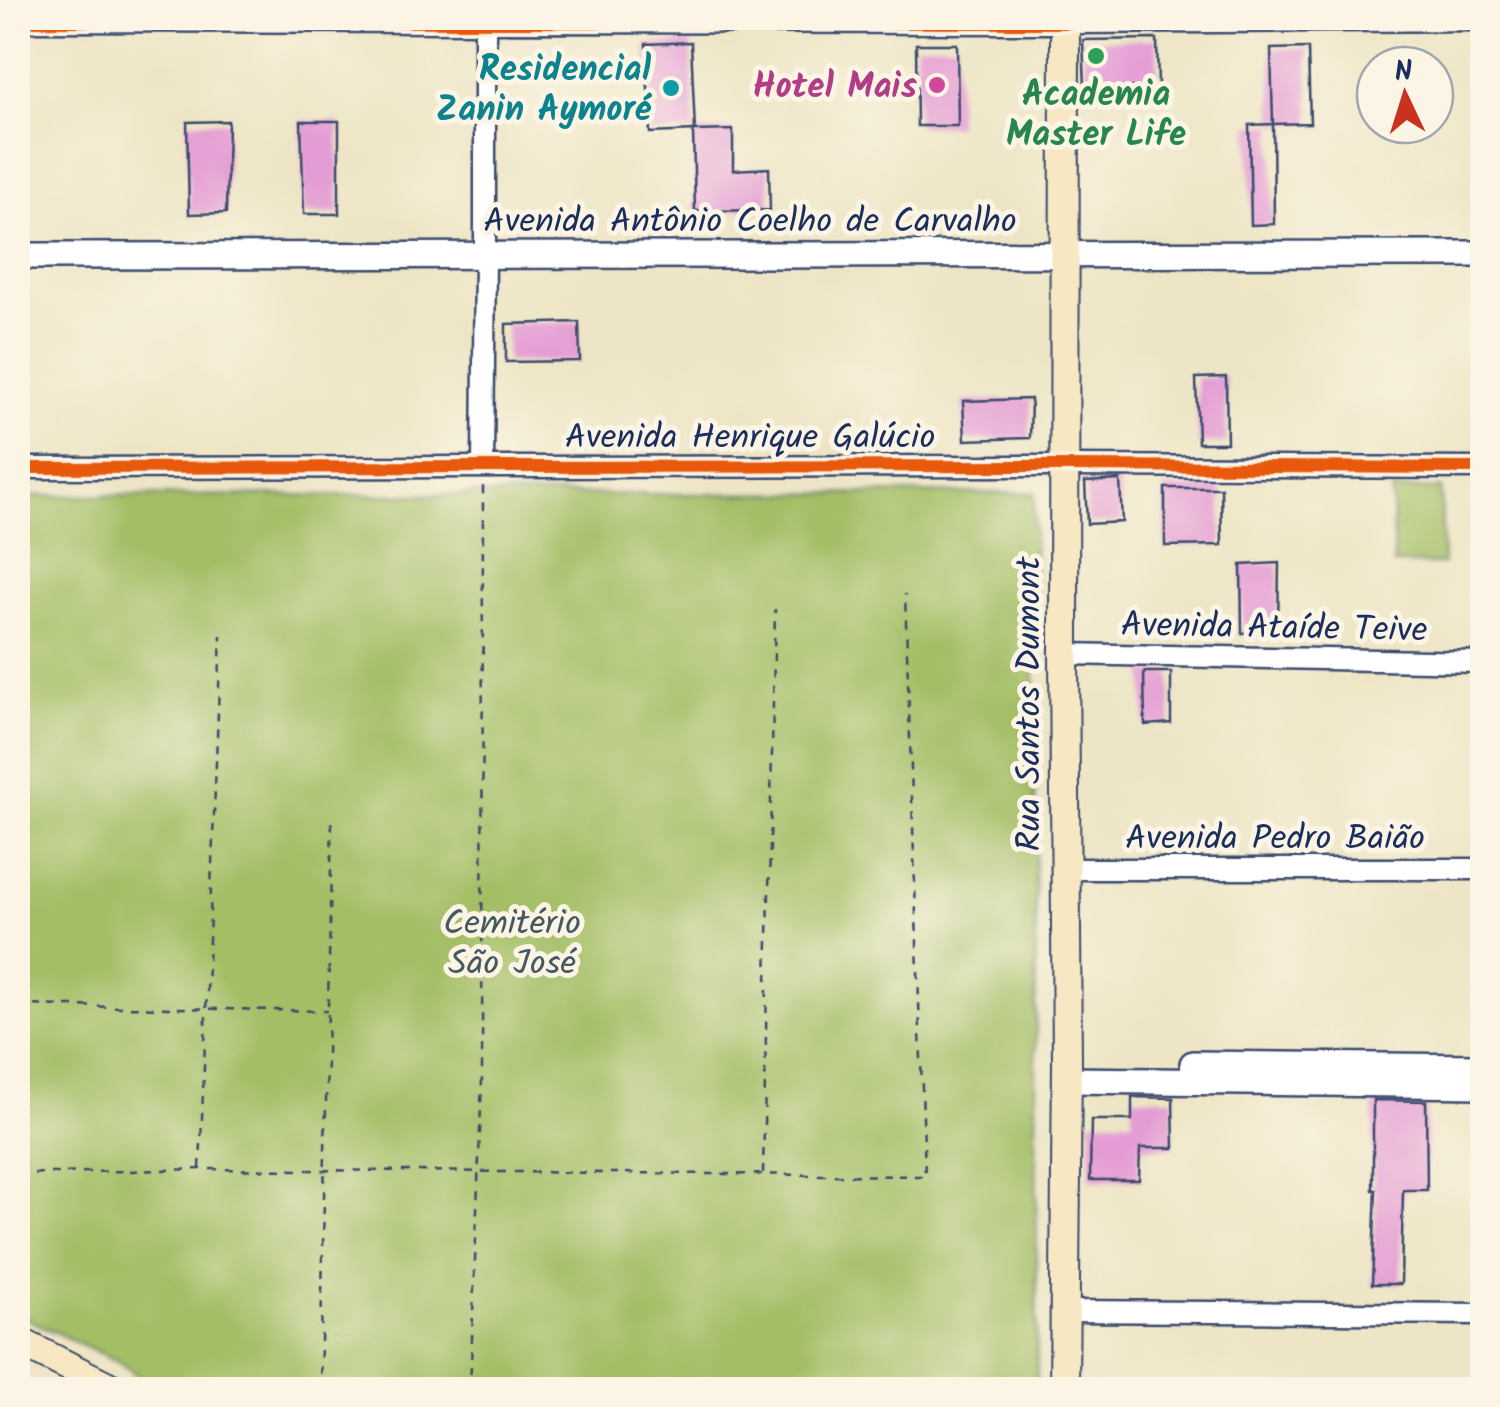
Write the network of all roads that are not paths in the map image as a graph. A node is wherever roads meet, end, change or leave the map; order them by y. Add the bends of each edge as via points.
1 (485, 19) edge
2 (18, 20) edge
3 (1064, 20) edge
4 (1482, 20) edge
5 (1065, 254) junction
6 (1482, 254) edge
7 (486, 255) junction
8 (18, 256) edge
9 (482, 466) junction
10 (1064, 466) junction
11 (18, 468) edge
12 (1482, 468) edge
13 (1064, 654) junction
14 (1482, 662) edge
15 (1066, 869) junction
16 (1482, 870) edge
17 (1482, 1066) edge
18 (1067, 1072) junction
19 (1482, 1085) edge
20 (1064, 1311) junction
21 (1482, 1314) edge
22 (18, 1341) edge
23 (116, 1390) edge
24 (1064, 1390) edge

1 - 2 street
1 - 3 street
1 - 7 street
3 - 4 street
3 - 5 main road, Rua Santos Dumont
5 - 6 street, Avenida Antônio Coelho de Carvalho
5 - 7 street, Avenida Antônio Coelho de Carvalho
5 - 10 main road, Rua Santos Dumont
7 - 8 street, Avenida Antônio Coelho de Carvalho
7 - 9 street
9 - 10 street, Avenida Henrique Galúcio
9 - 11 street, Avenida Henrique Galúcio
10 - 12 street, Avenida Henrique Galúcio
10 - 13 main road, Rua Santos Dumont
13 - 14 street, Avenida Ataíde Teive
13 - 15 main road, Rua Santos Dumont
15 - 16 street, Avenida Pedro Baião
15 - 18 main road, Rua Santos Dumont
17 - 18 street
18 - 19 street
18 - 20 main road, Rua Santos Dumont
20 - 21 street
20 - 24 main road, Rua Santos Dumont
22 - 23 main road

